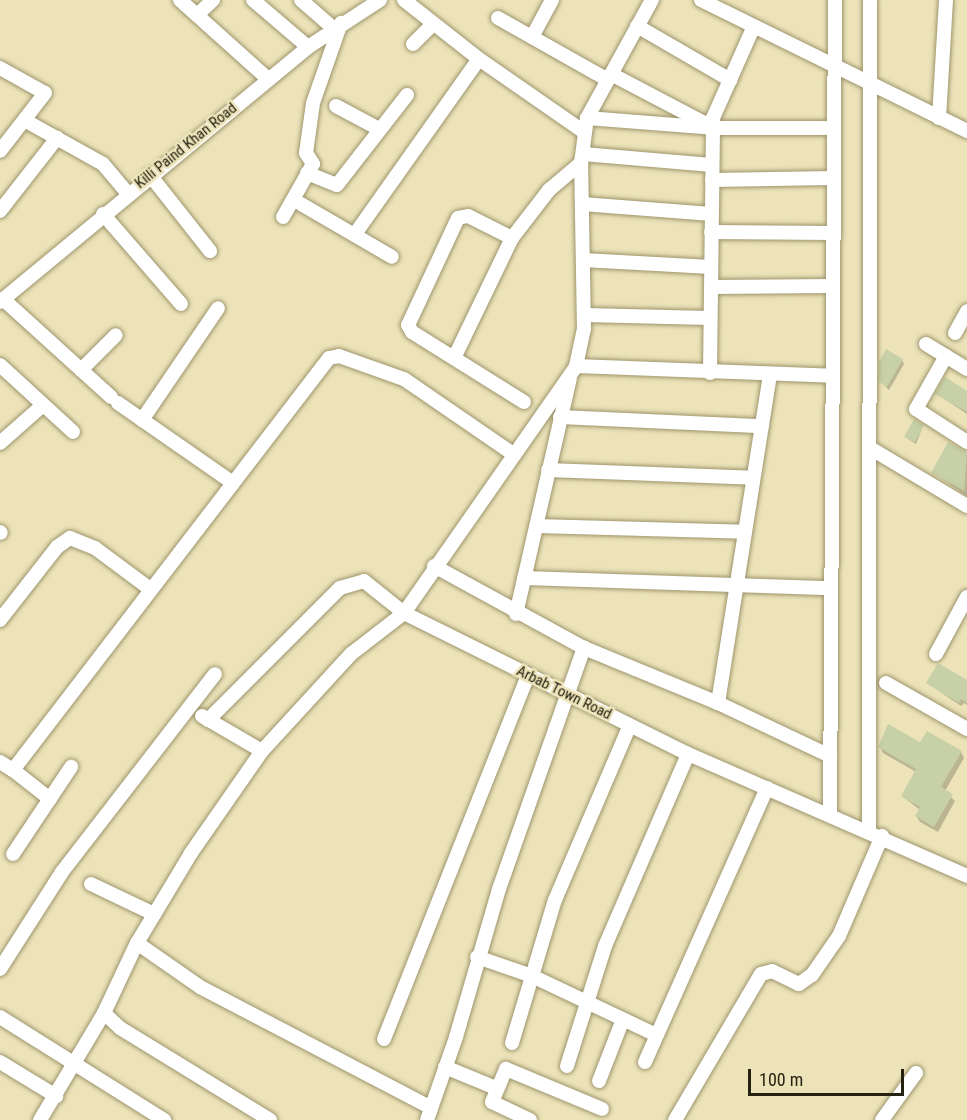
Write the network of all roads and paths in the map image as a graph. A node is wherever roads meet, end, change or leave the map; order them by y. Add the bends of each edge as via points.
1 (180, 0) edge
2 (213, 0) edge
3 (253, 0) edge
4 (301, 0) edge
5 (380, 0) edge
6 (404, 0) edge
7 (552, 0) edge
8 (652, 0) edge
9 (701, 0) edge
10 (834, 0) edge
11 (870, 0) edge
12 (946, 0) edge
13 (197, 15) junction
14 (498, 18) dead end
15 (433, 24) junction
16 (337, 26) junction
17 (638, 26) junction
18 (753, 28) junction
19 (532, 37) junction
20 (413, 44) dead end
21 (308, 47) junction
22 (479, 60) junction
23 (834, 65) junction
24 (0, 68) edge
25 (610, 77) junction
26 (268, 79) junction
27 (730, 80) junction
28 (870, 83) junction
29 (407, 95) dead end
30 (336, 106) dead end
31 (939, 118) junction
32 (26, 121) junction
33 (586, 125) junction
34 (713, 128) junction
35 (834, 128) junction
36 (379, 129) junction
37 (967, 131) edge
38 (57, 138) junction
39 (0, 151) edge
40 (582, 159) junction
41 (712, 165) junction
42 (307, 173) junction
43 (150, 175) junction
44 (833, 178) junction
45 (712, 180) junction
46 (128, 193) junction
47 (301, 204) dead end
48 (582, 204) junction
49 (103, 214) junction
50 (712, 214) junction
51 (2, 216) edge
52 (283, 217) dead end
53 (711, 232) junction
54 (833, 233) junction
55 (354, 234) junction
56 (512, 238) junction
57 (210, 251) dead end
58 (392, 257) dead end
59 (583, 260) junction
60 (711, 267) junction
61 (833, 286) junction
62 (711, 287) junction
63 (2, 300) edge
64 (181, 304) dead end
65 (218, 308) dead end
66 (967, 310) edge
67 (584, 315) junction
68 (710, 318) junction
69 (955, 333) dead end
70 (116, 335) dead end
71 (926, 344) dead end
72 (455, 356) junction
73 (946, 356) junction
74 (574, 368) junction
75 (967, 369) edge
76 (81, 370) junction
77 (3, 373) edge
78 (710, 373) junction
79 (770, 374) junction
80 (832, 376) junction
81 (524, 402) dead end
82 (43, 405) junction
83 (560, 417) junction
84 (142, 420) junction
85 (762, 426) junction
86 (72, 432) dead end
87 (967, 442) edge
88 (0, 443) edge
89 (870, 448) junction
90 (513, 454) junction
91 (548, 470) junction
92 (753, 478) junction
93 (234, 483) junction
94 (967, 506) edge
95 (536, 526) junction
96 (745, 532) junction
97 (434, 566) junction
98 (524, 578) junction
99 (736, 584) junction
100 (831, 588) junction
101 (150, 589) junction
102 (967, 597) edge
103 (404, 613) junction
104 (516, 614) junction
105 (0, 620) edge
106 (584, 648) junction
107 (936, 654) dead end
108 (216, 674) dead end
109 (528, 676) junction
110 (886, 683) dead end
111 (568, 694) junction
112 (718, 703) junction
113 (190, 708) junction
114 (208, 720) junction
115 (630, 725) junction
116 (967, 729) edge
117 (262, 751) junction
118 (688, 754) junction
119 (830, 756) junction
120 (0, 762) edge
121 (71, 767) dead end
122 (14, 770) junction
123 (767, 788) junction
124 (50, 799) junction
125 (830, 815) junction
126 (875, 833) junction
127 (13, 854) dead end
128 (967, 876) edge
129 (91, 884) dead end
130 (154, 914) junction
131 (136, 943) junction
132 (477, 957) junction
133 (0, 969) edge
134 (532, 976) junction
135 (587, 1002) junction
136 (104, 1014) junction
137 (0, 1017) edge
138 (624, 1019) junction
139 (656, 1035) junction
140 (384, 1039) dead end
141 (512, 1043) dead end
142 (0, 1062) edge
143 (77, 1062) junction
144 (645, 1062) dead end
145 (567, 1066) dead end
146 (446, 1067) junction
147 (916, 1073) dead end
148 (599, 1081) dead end
149 (496, 1088) junction
150 (56, 1096) junction
151 (602, 1109) dead end
152 (429, 1114) edge
153 (40, 1120) edge
154 (164, 1120) edge
155 (270, 1120) edge
156 (530, 1120) edge
157 (675, 1120) edge
158 (882, 1120) edge

1 - 13 street
2 - 13 street
3 - 21 street
4 - 16 street
5 - 16 street, Killi Paind Khan Road
6 - 15 street
7 - 19 street
8 - 17 street
9 - 18 street
10 - 23 street
11 - 28 street
12 - 31 street
13 - 26 street
14 - 19 street
15 - 20 street
15 - 22 street
16 - 21 street, Killi Paind Khan Road
16 - 42 street via 313,103 306,153 313,164
17 - 25 street
17 - 27 street
18 - 23 street
18 - 27 street
19 - 25 street
21 - 26 street, Killi Paind Khan Road
22 - 33 street
22 - 55 street
23 - 28 street
23 - 35 street
24 - 32 street via 45,93
25 - 33 street
25 - 34 street
26 - 43 street, Killi Paind Khan Road
27 - 34 street via 713,118
28 - 31 street
28 - 89 street
29 - 36 street
30 - 36 street
31 - 37 street
32 - 38 street
32 - 39 street
33 - 34 street
33 - 40 street
34 - 35 street
34 - 41 street
35 - 44 street
36 - 42 street via 335,186
38 - 46 street via 103,164
38 - 51 street
40 - 41 street
40 - 48 street
40 - 56 street via 549,190
41 - 45 street
42 - 52 street
43 - 46 street, Killi Paind Khan Road
43 - 57 street
44 - 45 street
44 - 54 street
45 - 50 street
46 - 49 street, Killi Paind Khan Road
47 - 55 street
48 - 50 street
48 - 59 street
49 - 63 street, Killi Paind Khan Road
49 - 64 street
50 - 53 street
53 - 54 street
53 - 60 street
54 - 61 street
55 - 58 street
56 - 72 street
56 - 72 street via 468,216 458,218 419,297 409,319 412,332
59 - 60 street
59 - 67 street
60 - 62 street
61 - 62 street
61 - 80 street
62 - 68 street
63 - 76 street
65 - 84 street
66 - 69 street
67 - 68 street
67 - 74 street
68 - 78 street
70 - 76 street
71 - 73 street
72 - 81 street
73 - 75 street
73 - 87 street via 916,409
74 - 78 street
74 - 83 street
74 - 90 street
76 - 84 street
77 - 82 street
78 - 79 street
79 - 80 street
79 - 85 street
80 - 100 street
82 - 86 street
82 - 88 street
83 - 85 street
83 - 91 street
84 - 93 street
85 - 92 street
89 - 94 street
89 - 126 street
90 - 93 street via 404,379 339,356 329,358 313,376
90 - 97 street
91 - 92 street
91 - 95 street
92 - 96 street
93 - 101 street
95 - 96 street
95 - 98 street
96 - 99 street
97 - 103 street
97 - 104 street
98 - 99 street
98 - 104 street
99 - 100 street
99 - 112 street
100 - 119 street
101 - 105 street via 95,548 70,538 57,547
101 - 122 street
102 - 107 street
103 - 109 street, Arbab Town Road
103 - 114 street, Arbab Town Road via 364,581 340,588
103 - 117 street via 351,654
104 - 106 street
106 - 111 street
106 - 112 street
108 - 113 street
109 - 111 street, Arbab Town Road
109 - 140 street
110 - 116 street
111 - 115 street, Arbab Town Road
111 - 132 street
112 - 119 street
113 - 114 street
113 - 133 street via 62,872
114 - 117 street
115 - 118 street, Arbab Town Road
115 - 134 street via 555,900
117 - 130 street
118 - 123 street, Arbab Town Road
118 - 135 street via 606,946
119 - 125 street
120 - 122 street
121 - 124 street
122 - 124 street
123 - 125 street, Arbab Town Road
123 - 139 street
124 - 127 street
125 - 126 street, Arbab Town Road
126 - 128 street, Arbab Town Road
126 - 157 street via 839,936 812,975 799,984 772,971 761,974
129 - 130 street
130 - 131 street
131 - 136 street
131 - 152 street via 200,987
132 - 134 street
132 - 146 street
134 - 135 street
134 - 141 street
135 - 138 street
135 - 145 street
136 - 143 street
136 - 155 street
137 - 143 street
138 - 139 street
138 - 148 street
139 - 144 street
142 - 150 street
143 - 150 street
143 - 154 street
146 - 149 street
146 - 152 street
147 - 158 street
149 - 151 street via 509,1069
149 - 156 street via 492,1102
150 - 153 street

